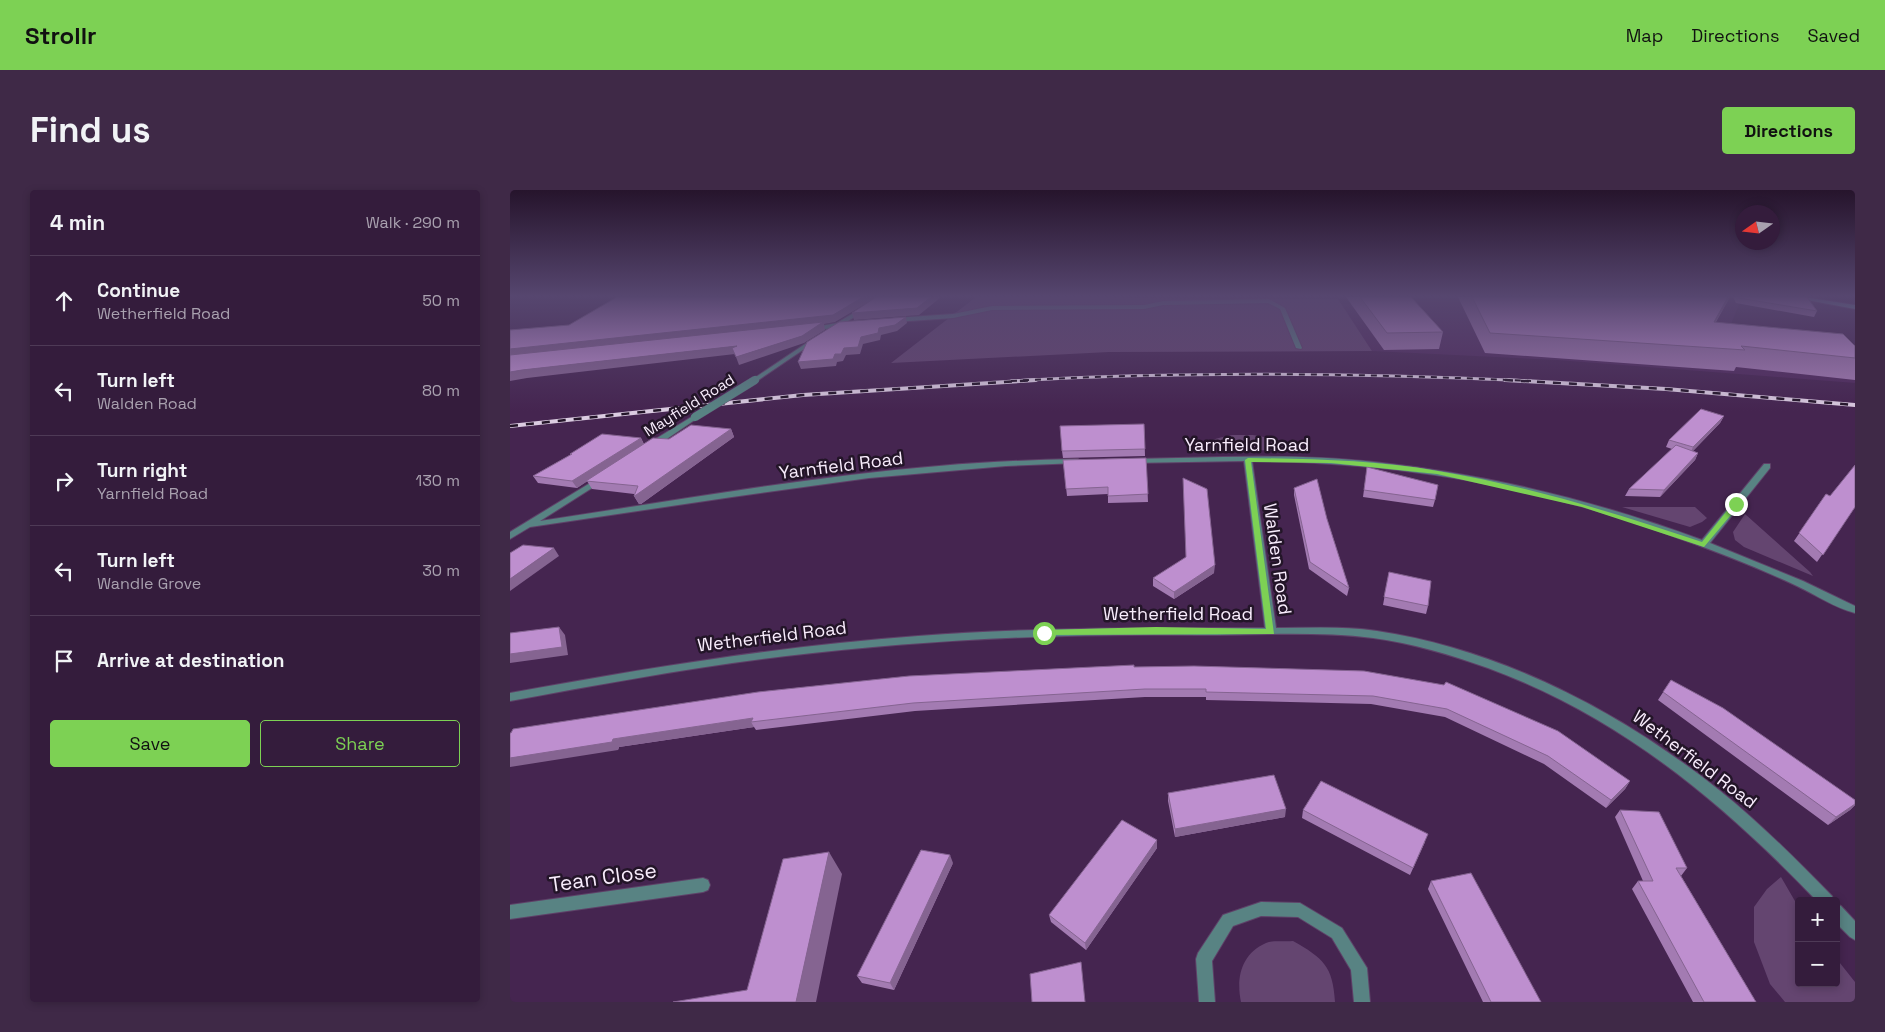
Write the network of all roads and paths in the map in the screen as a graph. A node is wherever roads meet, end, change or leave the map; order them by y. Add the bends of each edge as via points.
1 (823, 335) edge
2 (1293, 335) edge
3 (1298, 348) dead end
4 (645, 450) edge
5 (1248, 460) junction
6 (1086, 461) edge
7 (1125, 461) edge
8 (1768, 466) dead end
9 (611, 471) edge
10 (528, 525) junction
11 (510, 536) edge
12 (1704, 544) junction
13 (1855, 610) edge
14 (1271, 632) junction
15 (510, 697) edge
16 (702, 885) dead end
17 (1823, 897) edge
18 (510, 912) edge
19 (1840, 915) edge
20 (1855, 932) edge
21 (1207, 1002) edge
22 (1362, 1002) edge

1 - 4 street, Mayfield Road, bridge
2 - 3 street
5 - 7 street, Yarnfield Road
5 - 12 street, Yarnfield Road via 1331,461 1437,472 1584,506
5 - 14 street, Walden Road
6 - 10 street, Yarnfield Road via 972,467 800,485
8 - 12 street
9 - 10 street
10 - 11 street
12 - 13 street, Yarnfield Road
14 - 15 street, Wetherfield Road via 1156,630 1044,633 825,647 626,675
14 - 17 street, Wetherfield Road via 1362,633 1429,647 1494,667 1551,690 1616,722 1676,763 1744,818
16 - 18 street, Tean Close
19 - 20 street
21 - 22 street via 1204,958 1228,920 1261,909 1300,910 1337,933 1359,968

